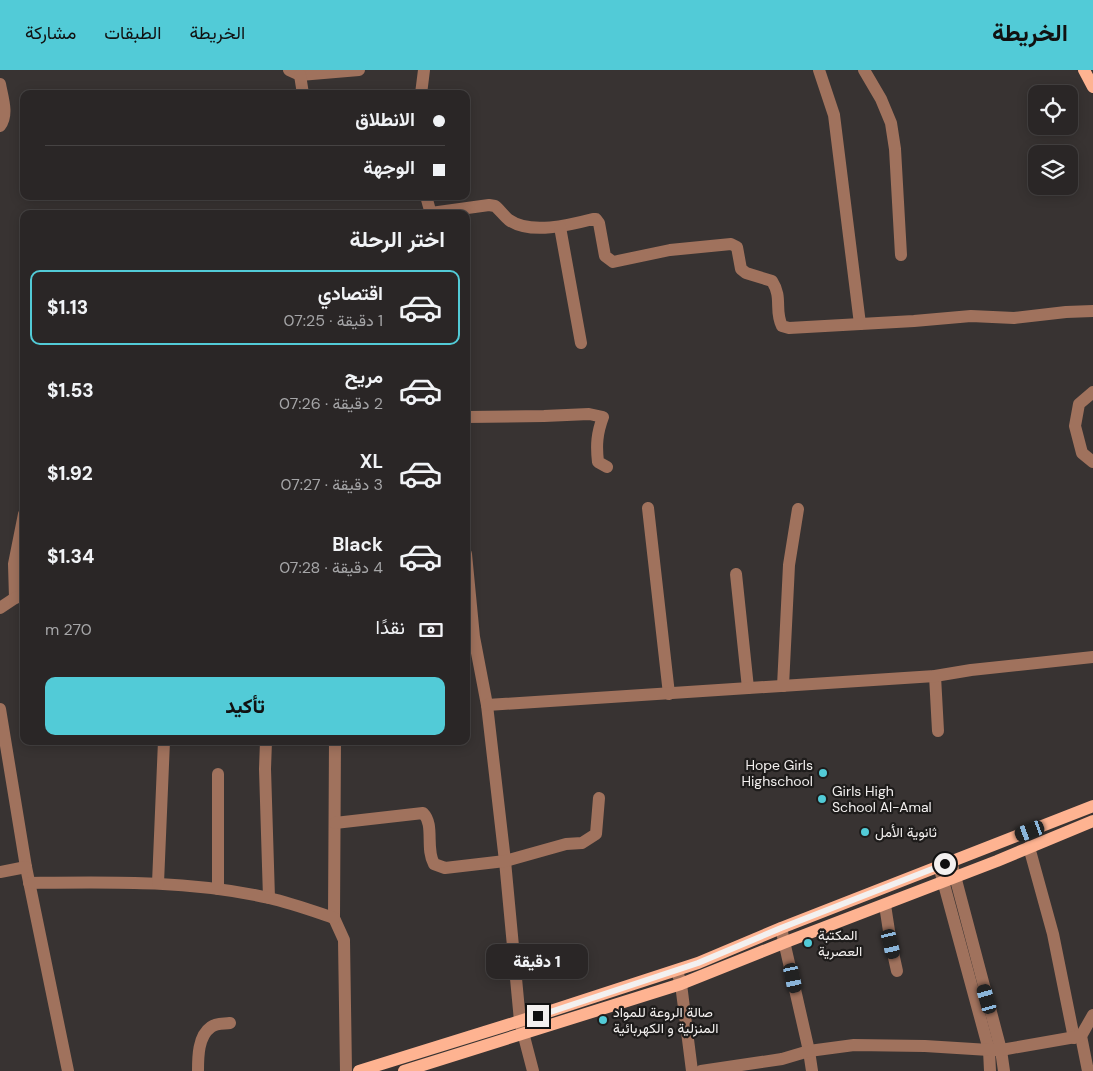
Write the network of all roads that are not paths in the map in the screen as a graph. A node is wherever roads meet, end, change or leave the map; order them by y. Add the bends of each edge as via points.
1 (359, 70) edge
2 (424, 70) edge
3 (819, 70) edge
4 (864, 70) edge
5 (1084, 70) edge
6 (294, 73) edge
7 (0, 84) edge
8 (1093, 87) edge
9 (301, 90) edge
10 (422, 90) edge
11 (0, 126) edge
12 (457, 210) edge
13 (560, 227) junction
14 (901, 255) dead end
15 (1093, 311) edge
16 (860, 324) junction
17 (581, 343) dead end
18 (1093, 392) edge
19 (470, 417) edge
20 (1093, 462) edge
21 (607, 467) dead end
22 (648, 508) dead end
23 (798, 509) dead end
24 (20, 534) edge
25 (736, 574) dead end
26 (19, 596) edge
27 (0, 608) edge
28 (470, 637) edge
29 (1093, 657) edge
30 (935, 676) junction
31 (782, 686) junction
32 (748, 688) junction
33 (669, 694) junction
34 (487, 705) junction
35 (0, 709) edge
36 (938, 730) dead end
37 (164, 745) edge
38 (266, 745) edge
39 (335, 745) edge
40 (218, 774) dead end
41 (599, 798) dead end
42 (1093, 806) edge
43 (1093, 821) edge
44 (335, 823) junction
45 (1029, 847) junction
46 (505, 861) junction
47 (945, 864) junction
48 (26, 866) junction
49 (0, 872) edge
50 (949, 879) junction
51 (29, 883) junction
52 (158, 883) junction
53 (218, 889) junction
54 (270, 898) junction
55 (885, 905) junction
56 (334, 918) junction
57 (781, 928) junction
58 (786, 942) junction
59 (677, 970) junction
60 (897, 971) dead end
61 (681, 984) junction
62 (1093, 1015) edge
63 (230, 1023) dead end
64 (522, 1027) junction
65 (1078, 1037) junction
66 (809, 1050) junction
67 (995, 1050) junction
68 (444, 1058) junction
69 (68, 1071) edge
70 (198, 1071) edge
71 (346, 1071) edge
72 (359, 1071) edge
73 (404, 1071) edge
74 (435, 1071) edge
75 (533, 1071) edge
76 (692, 1071) edge
77 (701, 1071) edge
78 (812, 1071) edge
79 (990, 1071) edge
80 (1004, 1071) edge
81 (1088, 1071) edge

1 - 6 street
2 - 10 street
3 - 16 street via 834,115
4 - 14 street via 882,99 891,123
5 - 8 main road
6 - 9 street
7 - 11 street via 5,116
12 - 13 street via 489,205 495,206 513,222
13 - 16 street via 596,219 605,256 613,262 670,250 731,244 737,247 741,270 772,281 778,295 782,326
13 - 17 street
15 - 16 street via 1014,318 971,316
18 - 20 street via 1079,404 1075,426 1082,453
19 - 21 street via 589,414 603,417 596,444 598,462
22 - 33 street
23 - 31 street via 789,566
24 - 26 street via 14,564
25 - 32 street
26 - 27 street
28 - 34 street
29 - 30 street
30 - 31 street
30 - 36 street
31 - 32 street
32 - 33 street
33 - 34 street
34 - 46 street
35 - 48 street
37 - 52 street
38 - 54 street
39 - 44 street
40 - 53 street
41 - 46 street via 596,834 591,838 582,844 566,844
42 - 47 main road
43 - 45 main road
44 - 46 street via 423,812 429,823 430,856 434,864 445,868
44 - 56 street
45 - 50 main road
45 - 65 street
46 - 64 street
47 - 50 street
47 - 57 main road
48 - 49 street
48 - 51 street
50 - 55 main road
50 - 67 street
51 - 52 street
51 - 69 street
52 - 53 street
53 - 54 street
54 - 56 street
55 - 58 main road
55 - 60 street
56 - 71 street via 344,940
57 - 58 street
57 - 59 main road
58 - 61 main road
58 - 66 street
59 - 61 street
59 - 64 main road
61 - 64 main road
61 - 76 street
62 - 65 street
63 - 70 street via 217,1024 204,1035 198,1054
64 - 68 main road
64 - 72 main road
64 - 75 street
65 - 67 street
65 - 81 street
66 - 67 street via 880,1044
66 - 77 street via 782,1060
66 - 78 street
67 - 79 street
67 - 80 street
68 - 73 main road
68 - 74 street

